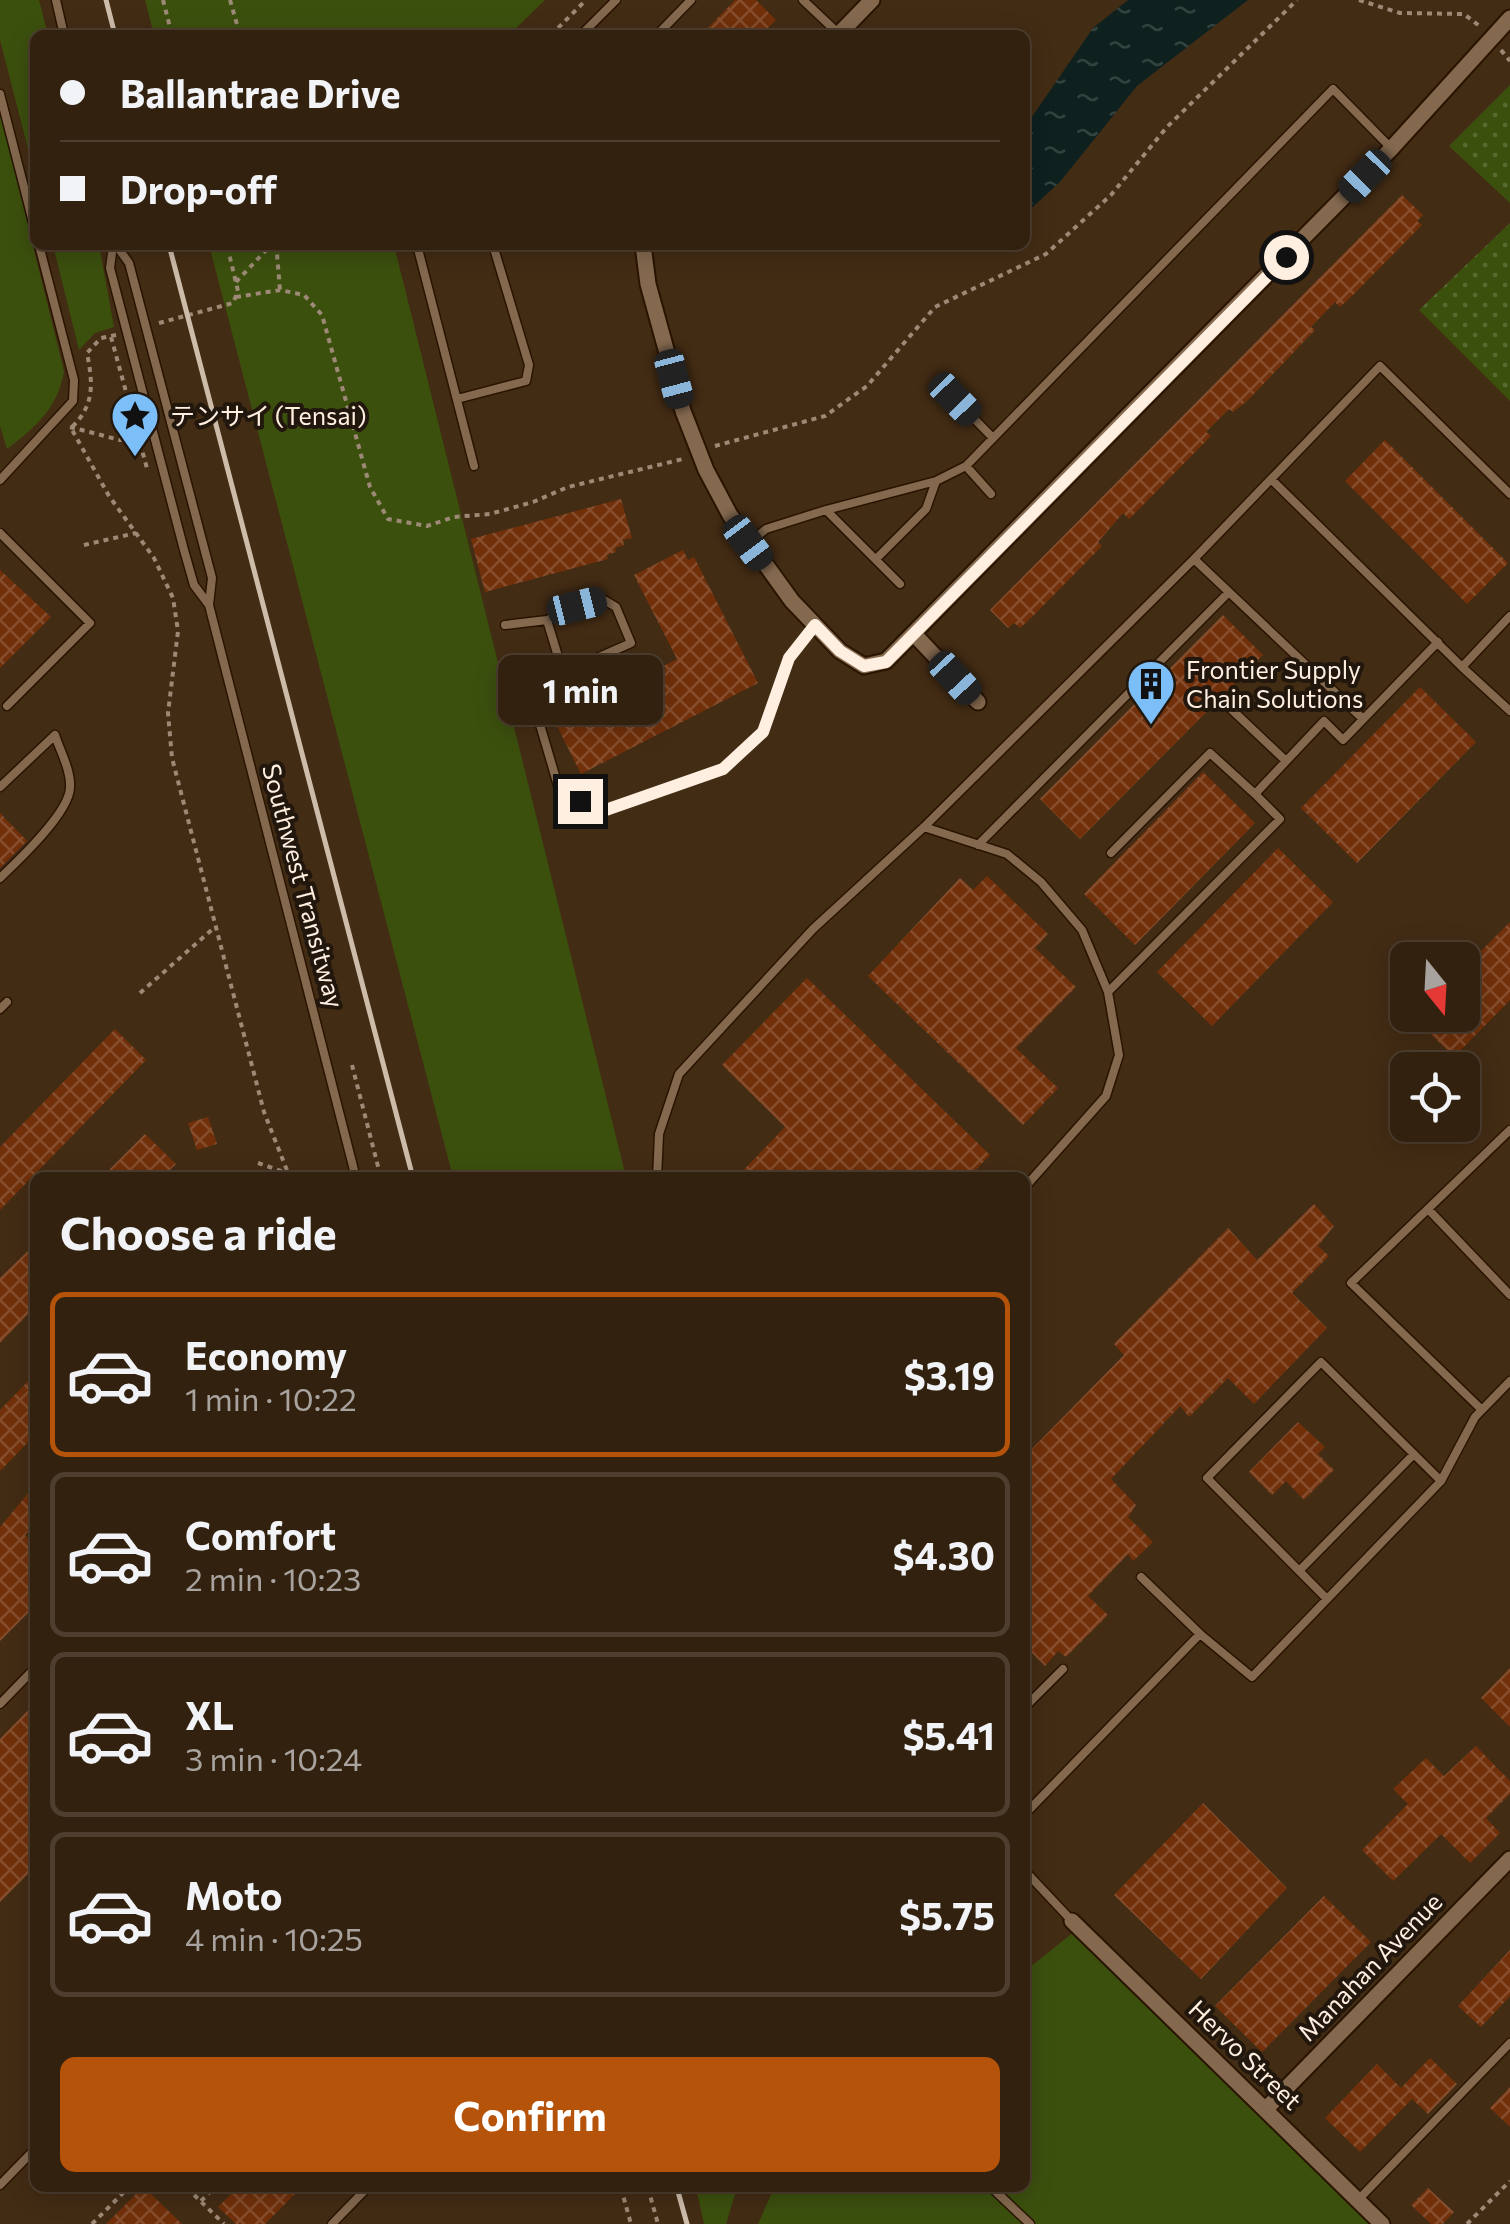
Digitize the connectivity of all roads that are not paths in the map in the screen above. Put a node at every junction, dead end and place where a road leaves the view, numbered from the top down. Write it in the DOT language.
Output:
graph roads {
  1 [pos="56,0"];
  2 [pos="616,0"];
  3 [pos="691,0"];
  4 [pos="803,0"];
  5 [pos="872,0"];
  6 [pos="1510,18"];
  7 [pos="63,30"];
  8 [pos="586,30"];
  9 [pos="662,30"];
  10 [pos="835,30"];
  11 [pos="843,30"];
  12 [pos="0,94"];
  13 [pos="1392,149"];
  14 [pos="30,211"];
  15 [pos="40,250"];
  16 [pos="114,250"];
  17 [pos="119,250"];
  18 [pos="418,250"];
  19 [pos="494,250"];
  20 [pos="644,250"];
  21 [pos="457,399"];
  22 [pos="955,399"];
  23 [pos="992,438"];
  24 [pos="474,466"];
  25 [pos="966,466"];
  26 [pos="1271,479"];
  27 [pos="0,480"];
  28 [pos="936,481"];
  29 [pos="991,494"];
  30 [pos="1510,494"];
  31 [pos="826,510"];
  32 [pos="0,533"];
  33 [pos="748,543"];
  34 [pos="1194,559"];
  35 [pos="876,560"];
  36 [pos="900,584"];
  37 [pos="1229,592"];
  38 [pos="210,605"];
  39 [pos="1510,616"];
  40 [pos="547,620"];
  41 [pos="504,625"];
  42 [pos="815,625"];
  43 [pos="915,635"];
  44 [pos="1438,642"];
  45 [pos="1462,666"];
  46 [pos="563,674"];
  47 [pos="978,702"];
  48 [pos="8,706"];
  49 [pos="1230,708"];
  50 [pos="1510,711"];
  51 [pos="1363,719"];
  52 [pos="1286,761"];
  53 [pos="0,787"];
  54 [pos="1256,794"];
  55 [pos="924,826"];
  56 [pos="978,845"];
  57 [pos="1111,853"];
  58 [pos="0,878"];
  59 [pos="1108,992"];
  60 [pos="1510,1130"];
  61 [pos="354,1172"];
  62 [pos="657,1172"];
  63 [pos="1030,1182"];
  64 [pos="1428,1209"];
  65 [pos="1510,1294"];
  66 [pos="1510,1381"];
  67 [pos="1482,1410"];
  68 [pos="1414,1454"];
  69 [pos="1441,1480"];
  70 [pos="1299,1571"];
  71 [pos="1141,1578"];
  72 [pos="1327,1599"];
  73 [pos="1200,1634"];
  74 [pos="1062,1669"];
  75 [pos="30,1673"];
  76 [pos="1030,1702"];
  77 [pos="0,1704"];
  78 [pos="1030,1809"];
  79 [pos="1510,1860"];
  80 [pos="1030,1877"];
  81 [pos="1072,1921"];
  82 [pos="1510,2043"];
  83 [pos="1265,2110"];
  84 [pos="30,2153"];
  85 [pos="0,2184"];
  86 [pos="364,2192"];
  87 [pos="996,2192"];
  88 [pos="1358,2200"];
  89 [pos="332,2224"];
  90 [pos="1030,2224"];
  91 [pos="1382,2224"];
  1 -- 7 [label="lane"];
  2 -- 8 [label="lane"];
  3 -- 9 [label="lane"];
  4 -- 10 [label="lane"];
  5 -- 11 [label="street"];
  6 -- 13 [label="street"];
  12 -- 14 [label="lane"];
  13 -- 23 [label="lane"];
  13 -- 43 [label="street"];
  15 -- 27 [label="lane"];
  16 -- 38 [label="lane, Southwest Transitway"];
  17 -- 38 [label="lane, Southwest Transitway"];
  18 -- 21 [label="lane"];
  19 -- 21 [label="lane"];
  20 -- 33 [label="street"];
  21 -- 24 [label="lane"];
  22 -- 23 [label="lane"];
  23 -- 25 [label="lane"];
  25 -- 28 [label="lane"];
  25 -- 29 [label="lane"];
  26 -- 30 [label="lane"];
  26 -- 34 [label="lane"];
  26 -- 44 [label="lane"];
  28 -- 31 [label="lane"];
  28 -- 35 [label="lane"];
  31 -- 33 [label="lane"];
  31 -- 35 [label="lane"];
  32 -- 48 [label="lane"];
  33 -- 42 [label="street"];
  34 -- 37 [label="lane"];
  34 -- 55 [label="lane"];
  35 -- 36 [label="lane"];
  37 -- 51 [label="lane"];
  37 -- 56 [label="lane"];
  38 -- 61 [label="lane, Southwest Transitway"];
  39 -- 45 [label="lane"];
  40 -- 41 [label="lane"];
  40 -- 46 [label="lane"];
  40 -- 46 [label="lane"];
  42 -- 43 [label="street"];
  42 -- 46 [label="lane"];
  43 -- 47 [label="street"];
  44 -- 45 [label="lane"];
  44 -- 51 [label="lane"];
  45 -- 50 [label="lane"];
  49 -- 52 [label="lane"];
  51 -- 52 [label="lane"];
  52 -- 54 [label="lane"];
  53 -- 58 [label="lane"];
  54 -- 57 [label="lane"];
  54 -- 59 [label="lane"];
  55 -- 56 [label="lane"];
  55 -- 62 [label="lane"];
  56 -- 59 [label="lane"];
  59 -- 63 [label="lane"];
  60 -- 64 [label="lane"];
  64 -- 65 [label="lane"];
  64 -- 67 [label="lane"];
  66 -- 67 [label="lane"];
  67 -- 69 [label="lane"];
  68 -- 69 [label="lane"];
  68 -- 70 [label="lane"];
  68 -- 70 [label="lane"];
  69 -- 72 [label="lane"];
  70 -- 72 [label="lane"];
  71 -- 73 [label="lane"];
  72 -- 73 [label="lane"];
  73 -- 78 [label="lane"];
  74 -- 76 [label="lane"];
  75 -- 77 [label="lane"];
  79 -- 83 [label="street, Manahan Avenue"];
  80 -- 81 [label="lane"];
  81 -- 83 [label="street, Hervo Street"];
  82 -- 88 [label="lane"];
  83 -- 88 [label="street, Hervo Street"];
  84 -- 85 [label="lane"];
  86 -- 89 [label="lane"];
  87 -- 90 [label="lane"];
  88 -- 91 [label="street, Hervo Street"];
}
